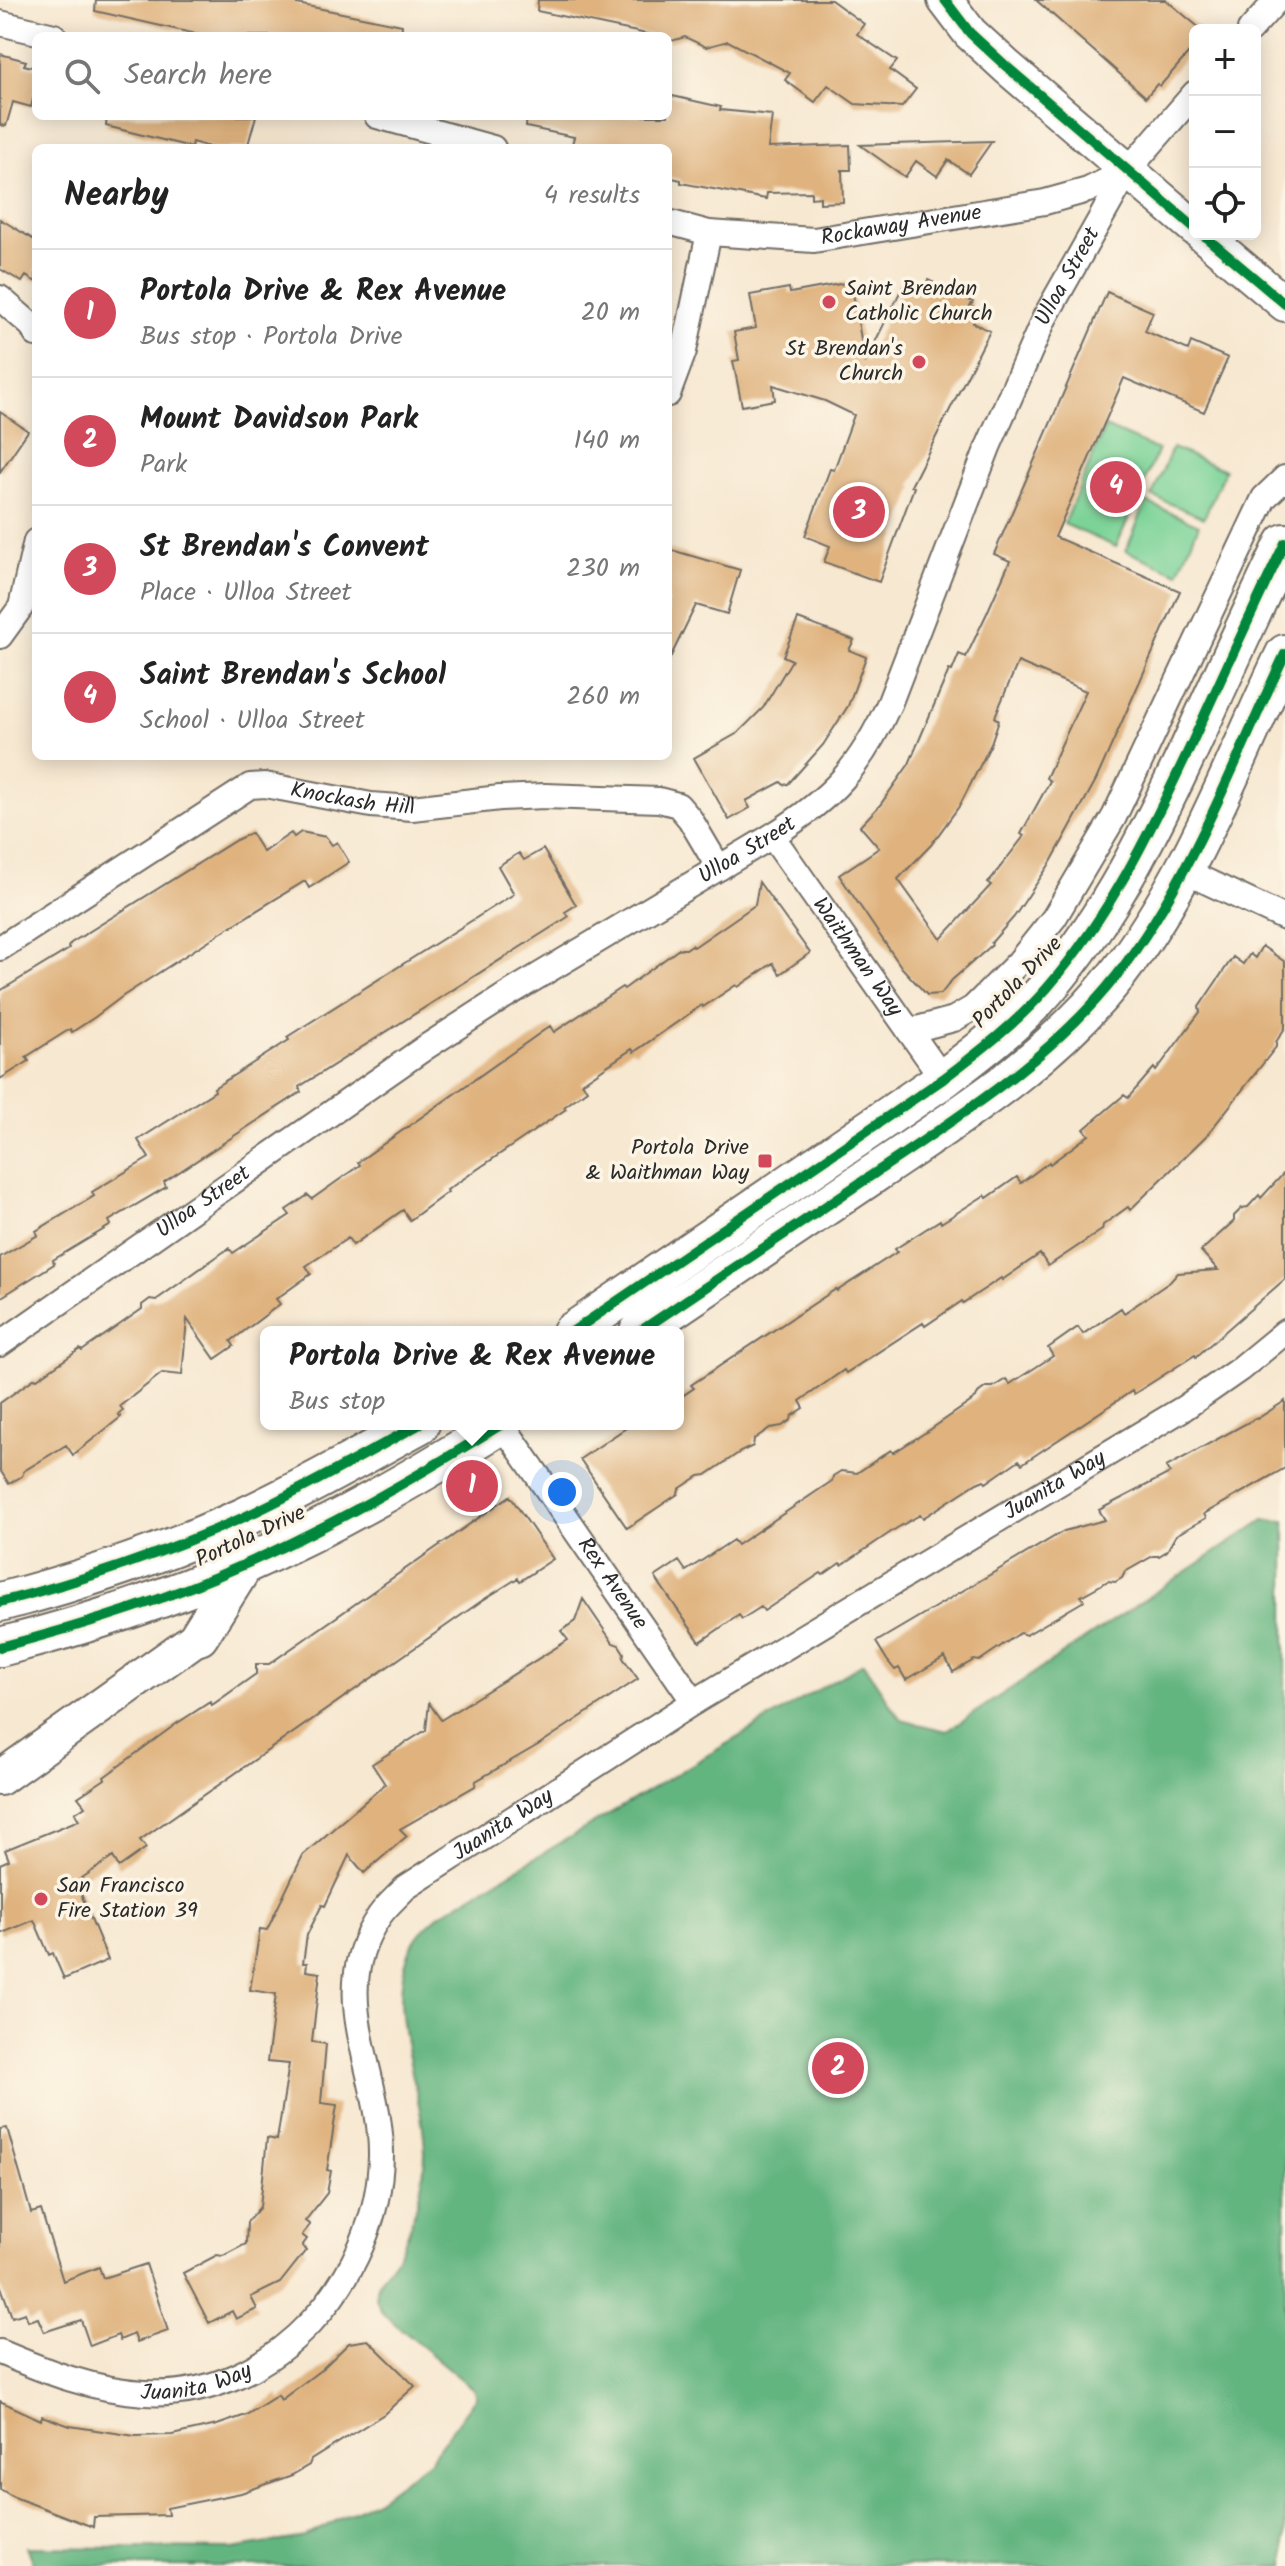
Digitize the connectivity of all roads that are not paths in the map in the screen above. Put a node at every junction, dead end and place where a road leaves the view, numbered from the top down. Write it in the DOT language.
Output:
graph roads {
  1 [pos="945,0"];
  2 [pos="1277,0"];
  3 [pos="0,23"];
  4 [pos="1255,24"];
  5 [pos="37,32"];
  6 [pos="1192,96"];
  7 [pos="392,120"];
  8 [pos="478,144"];
  9 [pos="1128,170"];
  10 [pos="672,223"];
  11 [pos="1189,223"];
  12 [pos="709,233"];
  13 [pos="1209,240"];
  14 [pos="0,298"];
  15 [pos="1285,304"];
  16 [pos="32,326"];
  17 [pos="672,383"];
  18 [pos="1285,478"];
  19 [pos="1285,543"];
  20 [pos="32,559"];
  21 [pos="0,636"];
  22 [pos="1285,654"];
  23 [pos="772,836"];
  24 [pos="719,868"];
  25 [pos="1184,871"];
  26 [pos="1285,918"];
  27 [pos="0,948"];
  28 [pos="909,1031"];
  29 [pos="943,1079"];
  30 [pos="581,1326"];
  31 [pos="648,1326"];
  32 [pos="1285,1332"];
  33 [pos="0,1344"];
  34 [pos="409,1430"];
  35 [pos="492,1430"];
  36 [pos="506,1430"];
  37 [pos="243,1566"];
  38 [pos="14,1598"];
  39 [pos="0,1623"];
  40 [pos="199,1636"];
  41 [pos="0,1647"];
  42 [pos="694,1702"];
  43 [pos="0,1778"];
  44 [pos="0,2352"];
  1 -- 9 [label="street"];
  2 -- 4 [label="street"];
  3 -- 5 [label="street"];
  6 -- 9 [label="street, Ulloa Street"];
  7 -- 8 [label="street"];
  9 -- 11 [label="street"];
  9 -- 12 [label="street, Rockaway Avenue"];
  9 -- 23 [label="street, Ulloa Street"];
  10 -- 12 [label="street, Rockaway Avenue"];
  12 -- 17 [label="street"];
  13 -- 15 [label="street"];
  14 -- 16 [label="street"];
  18 -- 28 [label="street, Portola Drive"];
  19 -- 29 [label="main road, Portola Drive"];
  20 -- 21 [label="street"];
  22 -- 25 [label="main road"];
  23 -- 24 [label="street, Ulloa Street"];
  23 -- 28 [label="street, Waithman Way"];
  24 -- 27 [label="street, Knockash Hill"];
  24 -- 33 [label="street, Ulloa Street"];
  25 -- 26 [label="street"];
  25 -- 31 [label="main road"];
  28 -- 29 [label="street, Waithman Way"];
  29 -- 30 [label="main road, Portola Drive"];
  32 -- 42 [label="street, Juanita Way"];
  34 -- 38 [label="main road, Portola Drive"];
  35 -- 37 [label="main road, Portola Drive"];
  36 -- 42 [label="street, Rex Avenue"];
  37 -- 40 [label="main road"];
  37 -- 41 [label="main road, Portola Drive"];
  38 -- 39 [label="main road"];
  40 -- 43 [label="street"];
  42 -- 44 [label="street, Juanita Way"];
}
